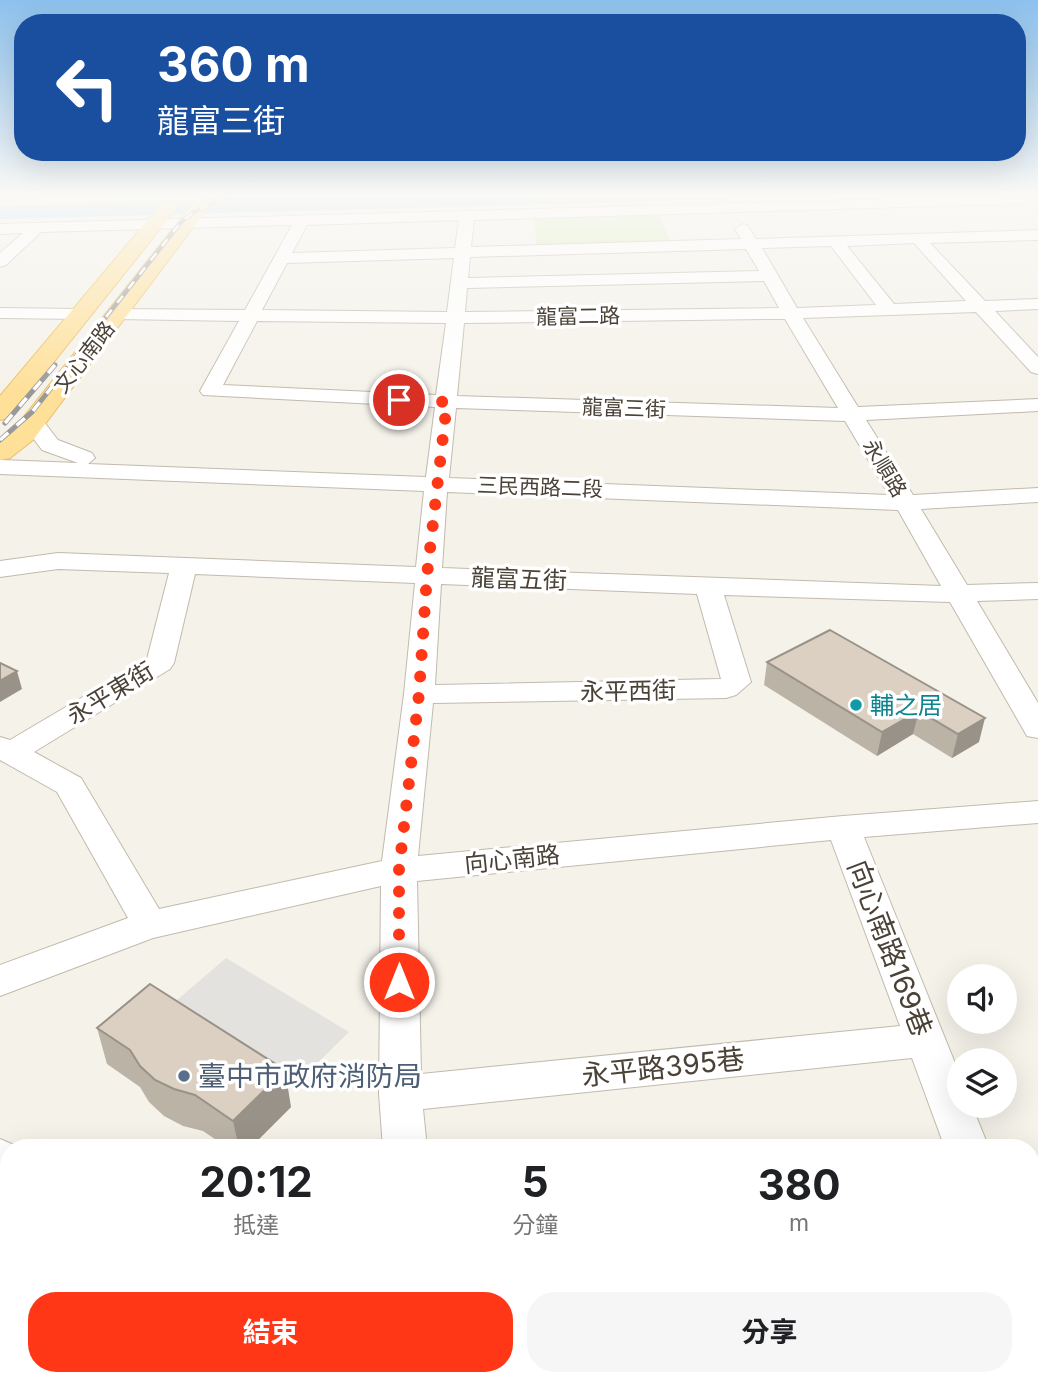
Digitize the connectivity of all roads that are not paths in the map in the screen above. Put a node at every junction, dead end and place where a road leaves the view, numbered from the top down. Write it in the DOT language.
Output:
graph roads {
  1 [pos="124,262"];
  2 [pos="157,262"];
  3 [pos="281,262"];
  4 [pos="461,262"];
  5 [pos="762,262"];
  6 [pos="851,262"];
  7 [pos="939,262"];
  8 [pos="771,276"];
  9 [pos="458,283"];
  10 [pos="1038,304"];
  11 [pos="981,306"];
  12 [pos="889,310"];
  13 [pos="0,313"];
  14 [pos="792,313"];
  15 [pos="80,314"];
  16 [pos="117,314"];
  17 [pos="251,316"];
  18 [pos="455,318"];
  19 [pos="1038,369"];
  20 [pos="447,402"];
  21 [pos="1038,405"];
  22 [pos="0,412"];
  23 [pos="852,413"];
  24 [pos="33,423"];
  25 [pos="0,453"];
  26 [pos="84,458"];
  27 [pos="0,467"];
  28 [pos="438,477"];
  29 [pos="1038,481"];
  30 [pos="901,495"];
  31 [pos="1038,495"];
  32 [pos="184,566"];
  33 [pos="0,569"];
  34 [pos="427,575"];
  35 [pos="708,586"];
  36 [pos="1038,591"];
  37 [pos="960,594"];
  38 [pos="419,694"];
  39 [pos="1038,729"];
  40 [pos="5,750"];
  41 [pos="1038,812"];
  42 [pos="843,827"];
  43 [pos="399,870"];
  44 [pos="150,925"];
  45 [pos="0,981"];
  46 [pos="926,1040"];
  47 [pos="400,1094"];
  48 [pos="404,1139"];
  49 [pos="964,1139"];
  1 -- 15 [label="main road, 文心南路"];
  2 -- 16 [label="main road, 文心南路"];
  3 -- 17 [label="street"];
  4 -- 9 [label="street"];
  5 -- 8 [label="street, 永順路"];
  6 -- 12 [label="street"];
  7 -- 11 [label="street"];
  8 -- 9 [label="street"];
  8 -- 14 [label="street, 永順路"];
  9 -- 18 [label="street"];
  10 -- 11 [label="street, 龍富二路"];
  11 -- 12 [label="street, 龍富二路"];
  11 -- 19 [label="street"];
  12 -- 14 [label="street, 龍富二路"];
  13 -- 15 [label="street"];
  14 -- 18 [label="street, 龍富二路"];
  14 -- 23 [label="street, 永順路"];
  15 -- 22 [label="main road, 文心南路"];
  16 -- 17 [label="street, 龍富二路"];
  16 -- 24 [label="main road, 文心南路"];
  17 -- 18 [label="street, 龍富二路"];
  17 -- 20 [label="street, 龍富三街"];
  18 -- 20 [label="street"];
  20 -- 23 [label="street, 龍富三街"];
  20 -- 28 [label="street"];
  21 -- 23 [label="street, 龍富三街"];
  23 -- 30 [label="street, 永順路"];
  24 -- 25 [label="main road, 文心南路"];
  24 -- 26 [label="street"];
  25 -- 26 [label="street, 三民西路二段"];
  26 -- 28 [label="street, 三民西路二段"];
  27 -- 28 [label="street, 三民西路二段"];
  28 -- 30 [label="street, 三民西路二段"];
  28 -- 34 [label="street"];
  29 -- 30 [label="street, 三民西路二段"];
  30 -- 31 [label="street, 三民西路二段"];
  30 -- 37 [label="street, 永順路"];
  32 -- 33 [label="street, 龍富五街"];
  32 -- 34 [label="street, 龍富五街"];
  32 -- 40 [label="street, 永平東街"];
  34 -- 35 [label="street, 龍富五街"];
  34 -- 38 [label="street"];
  35 -- 37 [label="street, 龍富五街"];
  35 -- 38 [label="street, 永平西街"];
  36 -- 37 [label="street, 龍富五街"];
  37 -- 39 [label="street, 永順路"];
  38 -- 43 [label="street"];
  40 -- 44 [label="street"];
  41 -- 42 [label="street, 向心南路"];
  42 -- 43 [label="street, 向心南路"];
  42 -- 46 [label="street, 向心南路169巷"];
  43 -- 44 [label="street, 向心南路"];
  43 -- 47 [label="street"];
  44 -- 45 [label="street, 向心南路"];
  46 -- 47 [label="street, 永平路395巷"];
  46 -- 49 [label="street, 向心南路169巷"];
  47 -- 48 [label="street"];
}
